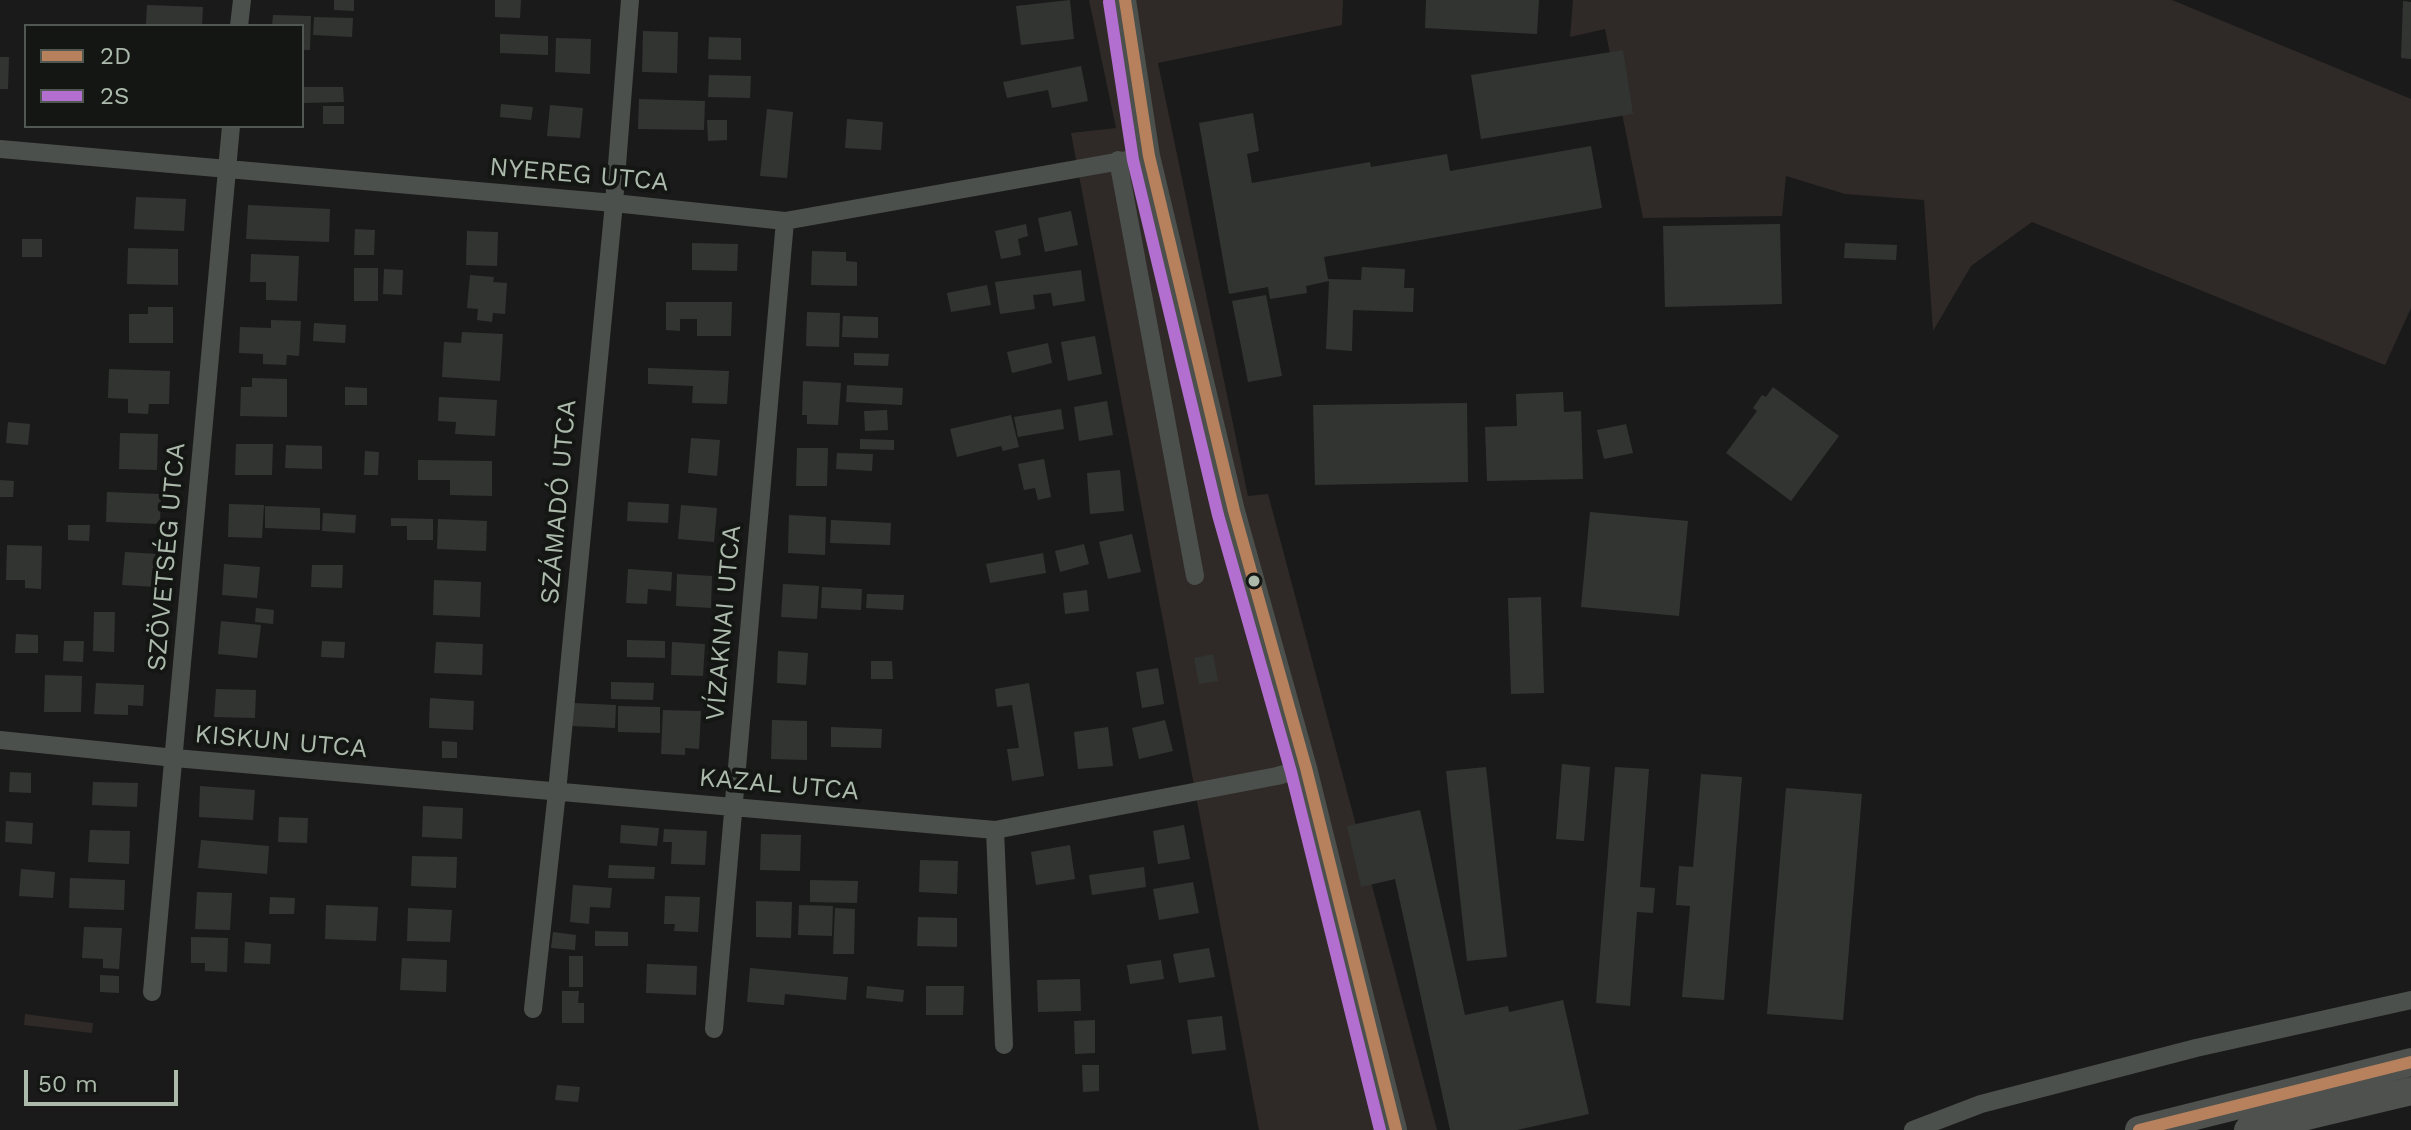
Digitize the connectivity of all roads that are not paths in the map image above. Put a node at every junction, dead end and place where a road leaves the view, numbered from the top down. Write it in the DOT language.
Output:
graph roads {
  1 [pos="242,0"];
  2 [pos="630,0"];
  3 [pos="1125,0"];
  4 [pos="239,24"];
  5 [pos="231,128"];
  6 [pos="0,149"];
  7 [pos="1149,156"];
  8 [pos="1118,160"];
  9 [pos="227,169"];
  10 [pos="614,203"];
  11 [pos="785,221"];
  12 [pos="1195,576"];
  13 [pos="0,740"];
  14 [pos="175,758"];
  15 [pos="1306,768"];
  16 [pos="557,792"];
  17 [pos="734,808"];
  18 [pos="995,830"];
  19 [pos="152,992"];
  20 [pos="2411,1000"];
  21 [pos="533,1009"];
  22 [pos="714,1029"];
  23 [pos="1004,1045"];
  24 [pos="2411,1062"];
  25 [pos="2411,1091"];
  26 [pos="1396,1130"];
  27 [pos="1913,1130"];
  28 [pos="2139,1130"];
  29 [pos="2248,1130"];
  1 -- 4 [label="street"];
  2 -- 10 [label="street, SZÁMADÓ UTCA"];
  3 -- 7 [label="street"];
  5 -- 9 [label="street, SZÖVETSÉG UTCA"];
  6 -- 9 [label="street, NYEREG UTCA"];
  7 -- 8 [label="street, NYEREG UTCA"];
  7 -- 15 [label="street"];
  8 -- 11 [label="street, NYEREG UTCA"];
  8 -- 12 [label="street"];
  9 -- 10 [label="street, NYEREG UTCA"];
  9 -- 14 [label="street, SZÖVETSÉG UTCA"];
  10 -- 11 [label="street, NYEREG UTCA"];
  10 -- 16 [label="street, SZÁMADÓ UTCA"];
  11 -- 17 [label="street, VÍZAKNAI UTCA"];
  13 -- 14 [label="street, KISKUN UTCA"];
  14 -- 16 [label="street, KISKUN UTCA"];
  14 -- 19 [label="street, SZÖVETSÉG UTCA"];
  15 -- 18 [label="street, KAZAL UTCA"];
  15 -- 26 [label="street"];
  16 -- 17 [label="street, KAZAL UTCA"];
  16 -- 21 [label="street, SZÁMADÓ UTCA"];
  17 -- 18 [label="street, KAZAL UTCA"];
  17 -- 22 [label="street, VÍZAKNAI UTCA"];
  18 -- 23 [label="street"];
  20 -- 27 [label="street"];
  24 -- 28 [label="main road"];
  25 -- 29 [label="main road"];
}
